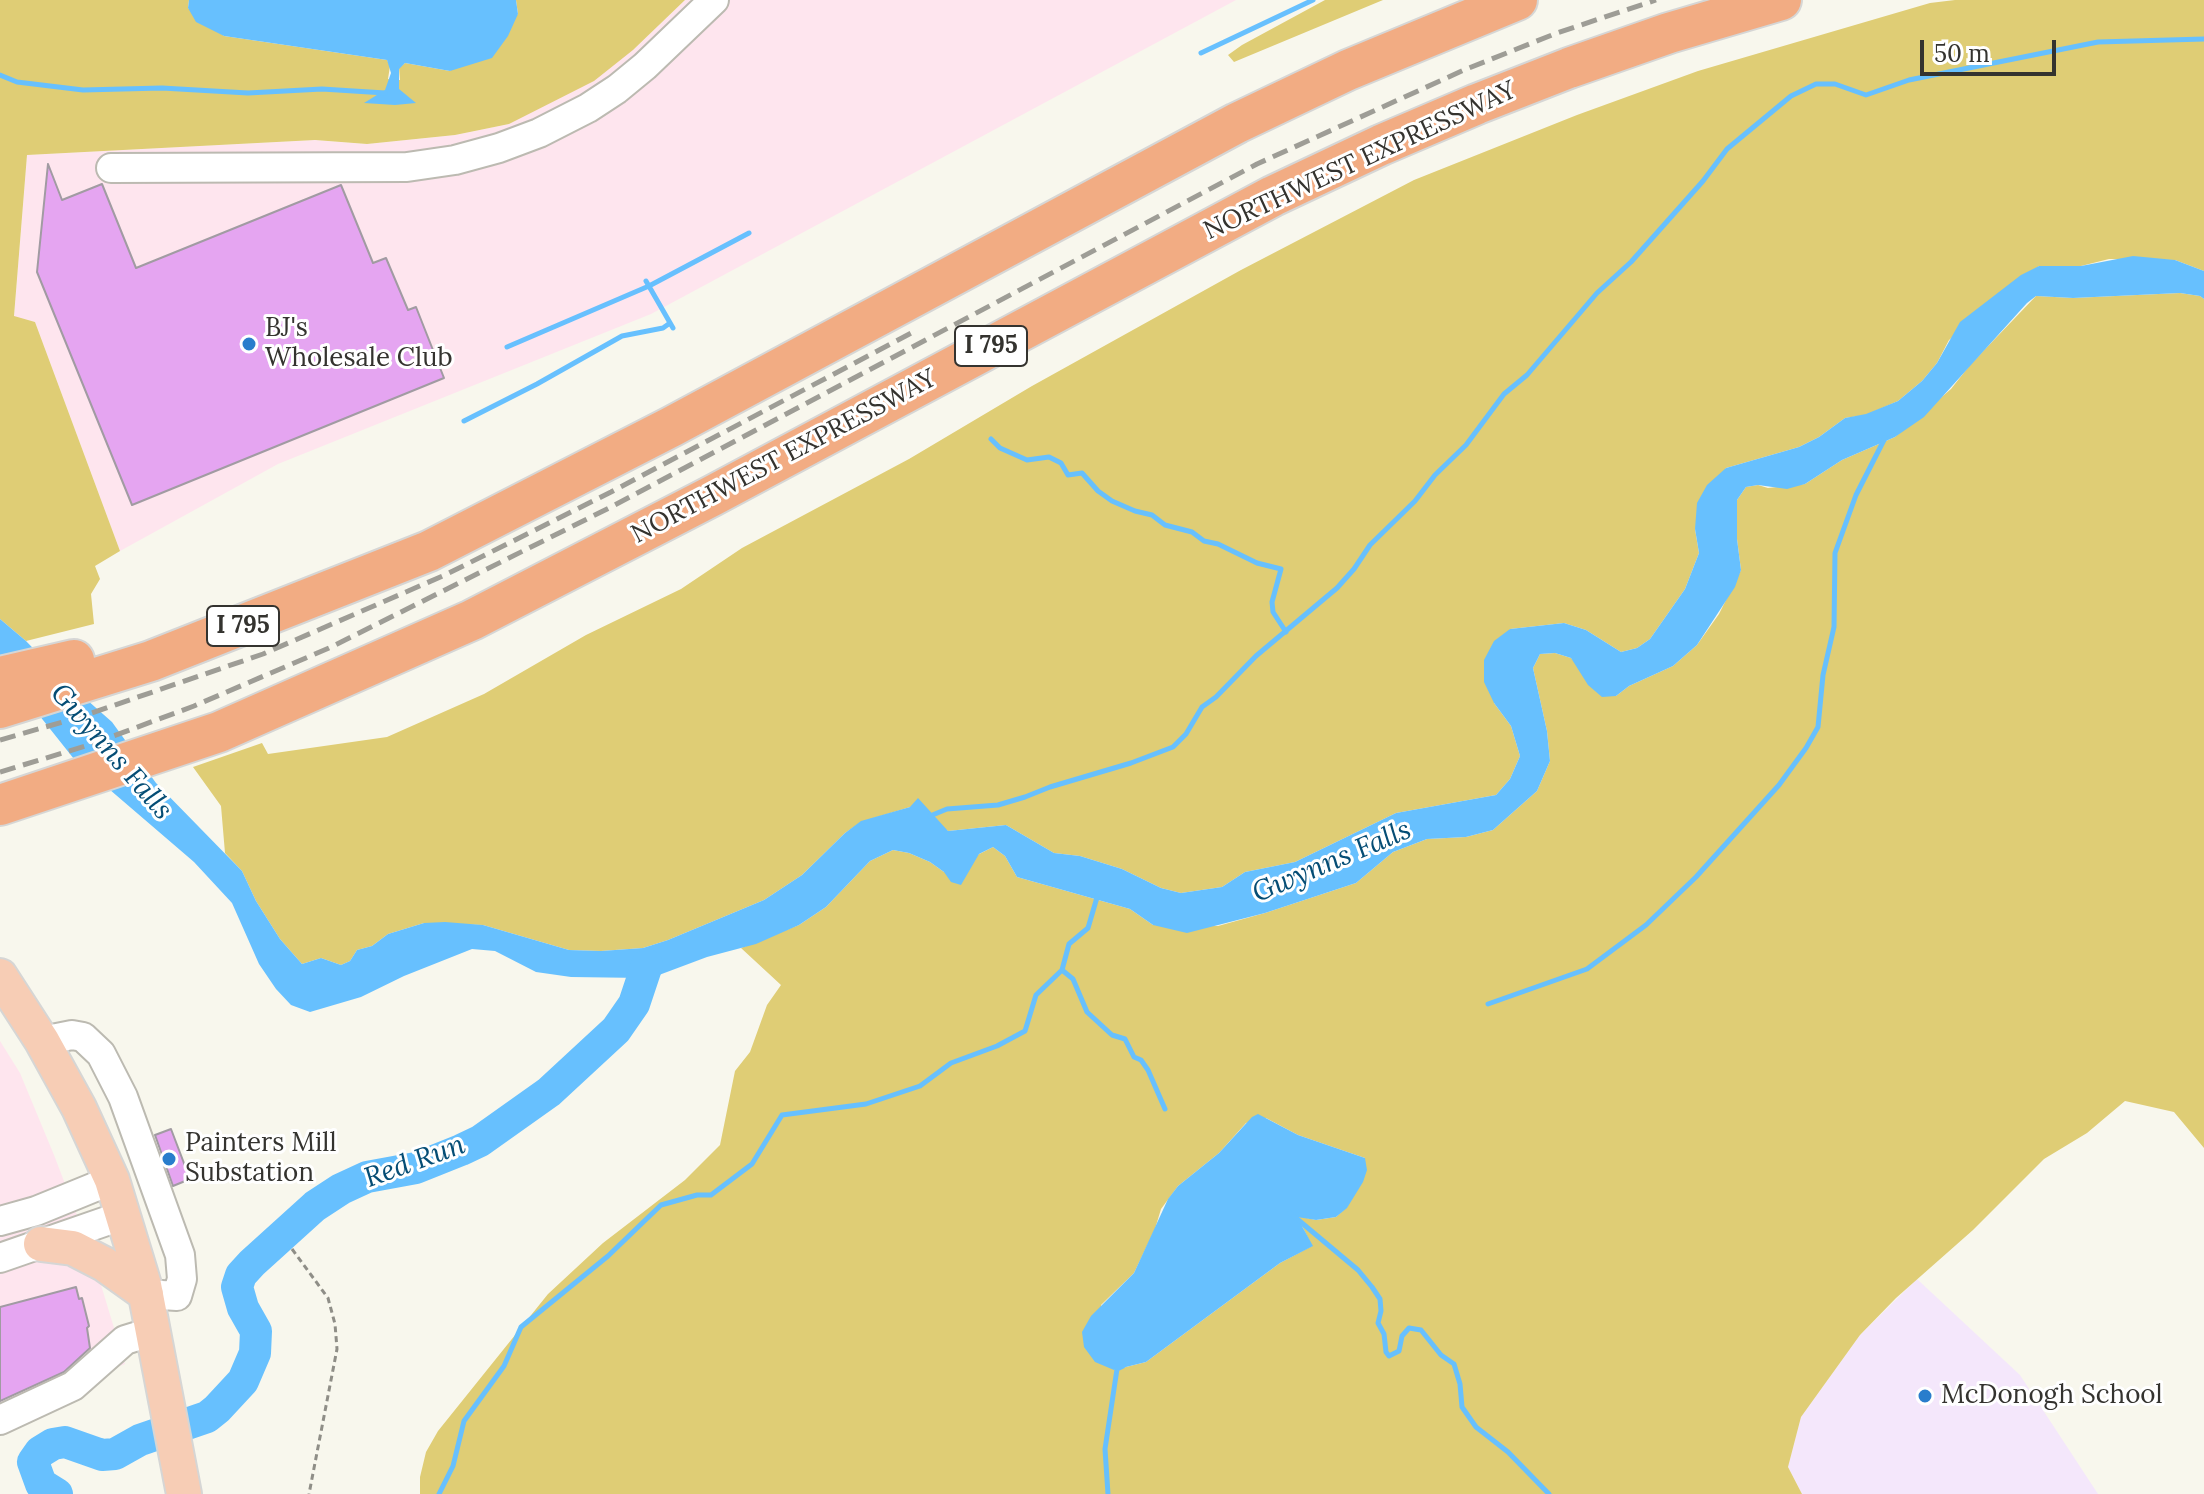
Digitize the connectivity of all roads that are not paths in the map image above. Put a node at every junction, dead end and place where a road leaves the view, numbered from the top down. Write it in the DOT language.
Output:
graph roads {
  1 [pos="714,0"];
  2 [pos="1517,0"];
  3 [pos="1781,0"];
  4 [pos="111,168"];
  5 [pos="143,652"];
  6 [pos="0,677"];
  7 [pos="0,708"];
  8 [pos="0,805"];
  9 [pos="0,976"];
  10 [pos="42,1041"];
  11 [pos="112,1180"];
  12 [pos="124,1215"];
  13 [pos="0,1221"];
  14 [pos="41,1244"];
  15 [pos="0,1258"];
  16 [pos="146,1294"];
  17 [pos="154,1331"];
  18 [pos="0,1420"];
  19 [pos="182,1479"];
  1 -- 4 [label="street"];
  2 -- 5 [label="highway, I 795"];
  3 -- 8 [label="highway, NORTHWEST EXPRESSWAY / I 795"];
  5 -- 6 [label="highway"];
  5 -- 7 [label="highway, I 795"];
  9 -- 10 [label="main road"];
  10 -- 11 [label="main road"];
  10 -- 16 [label="street"];
  11 -- 12 [label="main road"];
  11 -- 13 [label="street"];
  12 -- 14 [label="street"];
  12 -- 16 [label="main road"];
  14 -- 15 [label="street"];
  14 -- 16 [label="main road"];
  16 -- 17 [label="main road"];
  17 -- 18 [label="street"];
  17 -- 19 [label="main road"];
}
